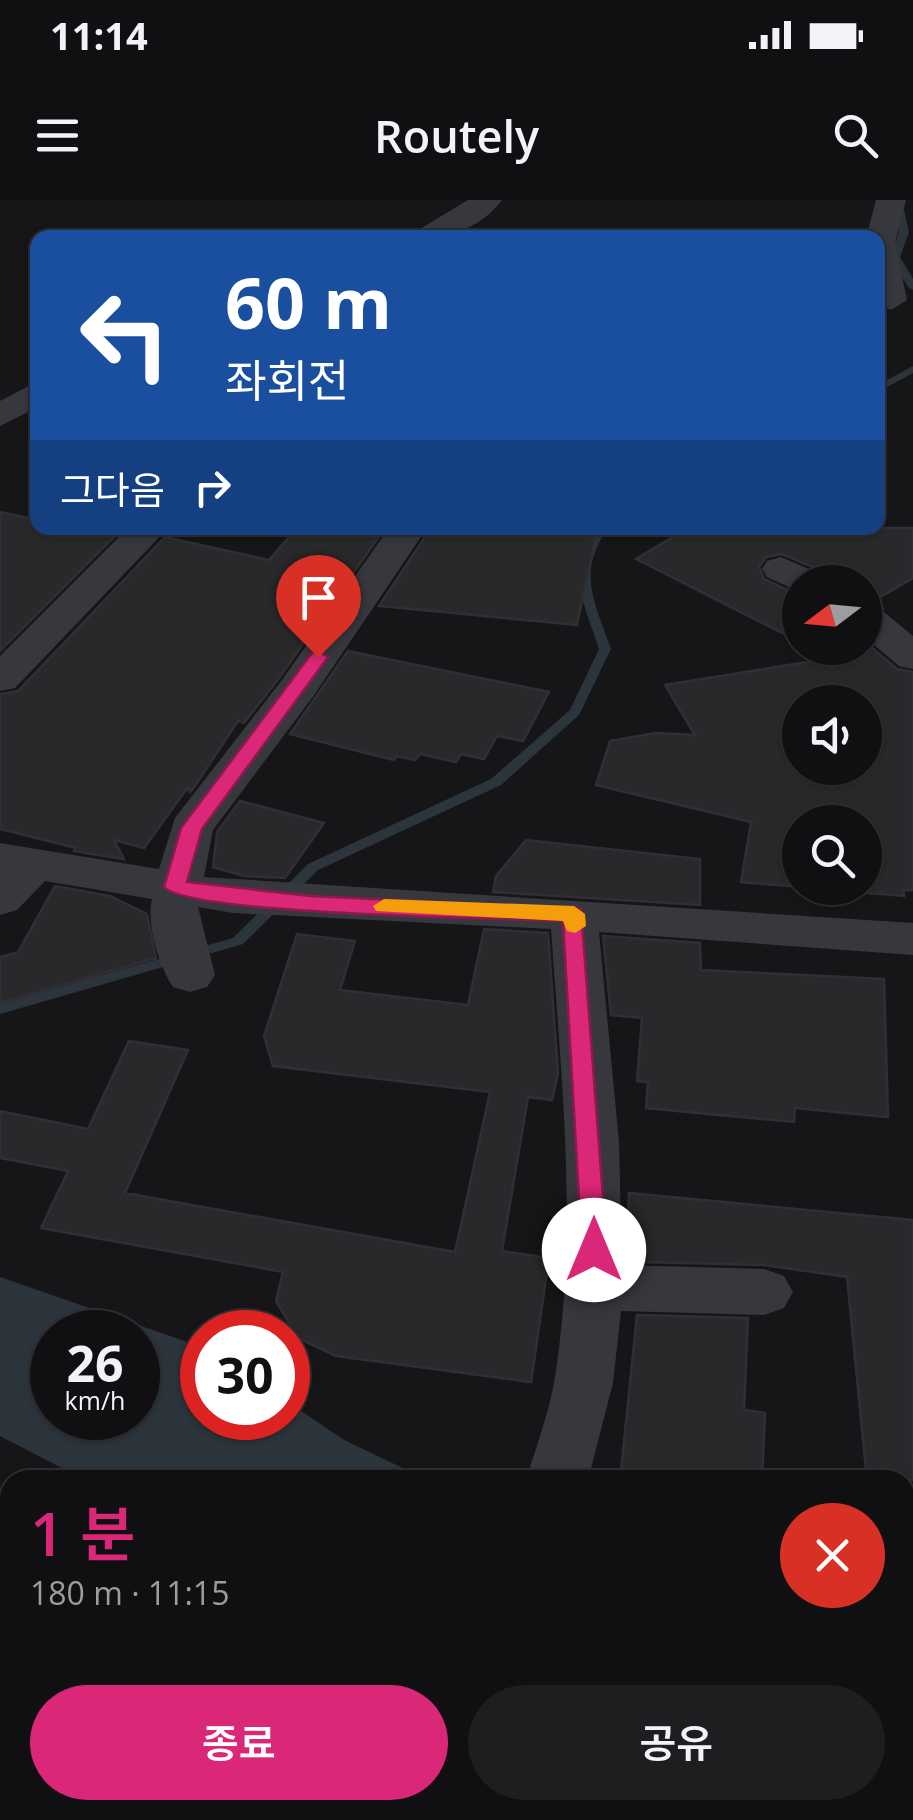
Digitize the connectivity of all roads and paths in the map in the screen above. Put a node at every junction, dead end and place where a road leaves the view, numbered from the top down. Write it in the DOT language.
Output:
graph roads {
  1 [pos="487,200"];
  2 [pos="890,200"];
  3 [pos="439,230"];
  4 [pos="883,230"];
  5 [pos="885,260"];
  6 [pos="896,299"];
  7 [pos="30,396"];
  8 [pos="0,416"];
  9 [pos="142,535"];
  10 [pos="403,535"];
  11 [pos="882,631"];
  12 [pos="913,658"];
  13 [pos="0,679"];
  14 [pos="17,860"];
  15 [pos="175,887"];
  16 [pos="0,899"];
  17 [pos="574,914"];
  18 [pos="913,940"];
  19 [pos="186,959"];
  20 [pos="594,1287"];
  21 [pos="764,1292"];
  22 [pos="561,1470"];
  1 -- 3 [label="street"];
  2 -- 4 [label="street"];
  5 -- 6 [label="street"];
  7 -- 8 [label="street"];
  9 -- 13 [label="street"];
  10 -- 15 [label="street"];
  11 -- 12 [label="street"];
  14 -- 15 [label="street"];
  14 -- 16 [label="street"];
  15 -- 17 [label="street"];
  15 -- 19 [label="street"];
  17 -- 18 [label="street"];
  17 -- 20 [label="street"];
  20 -- 21 [label="street"];
  20 -- 22 [label="street"];
}
